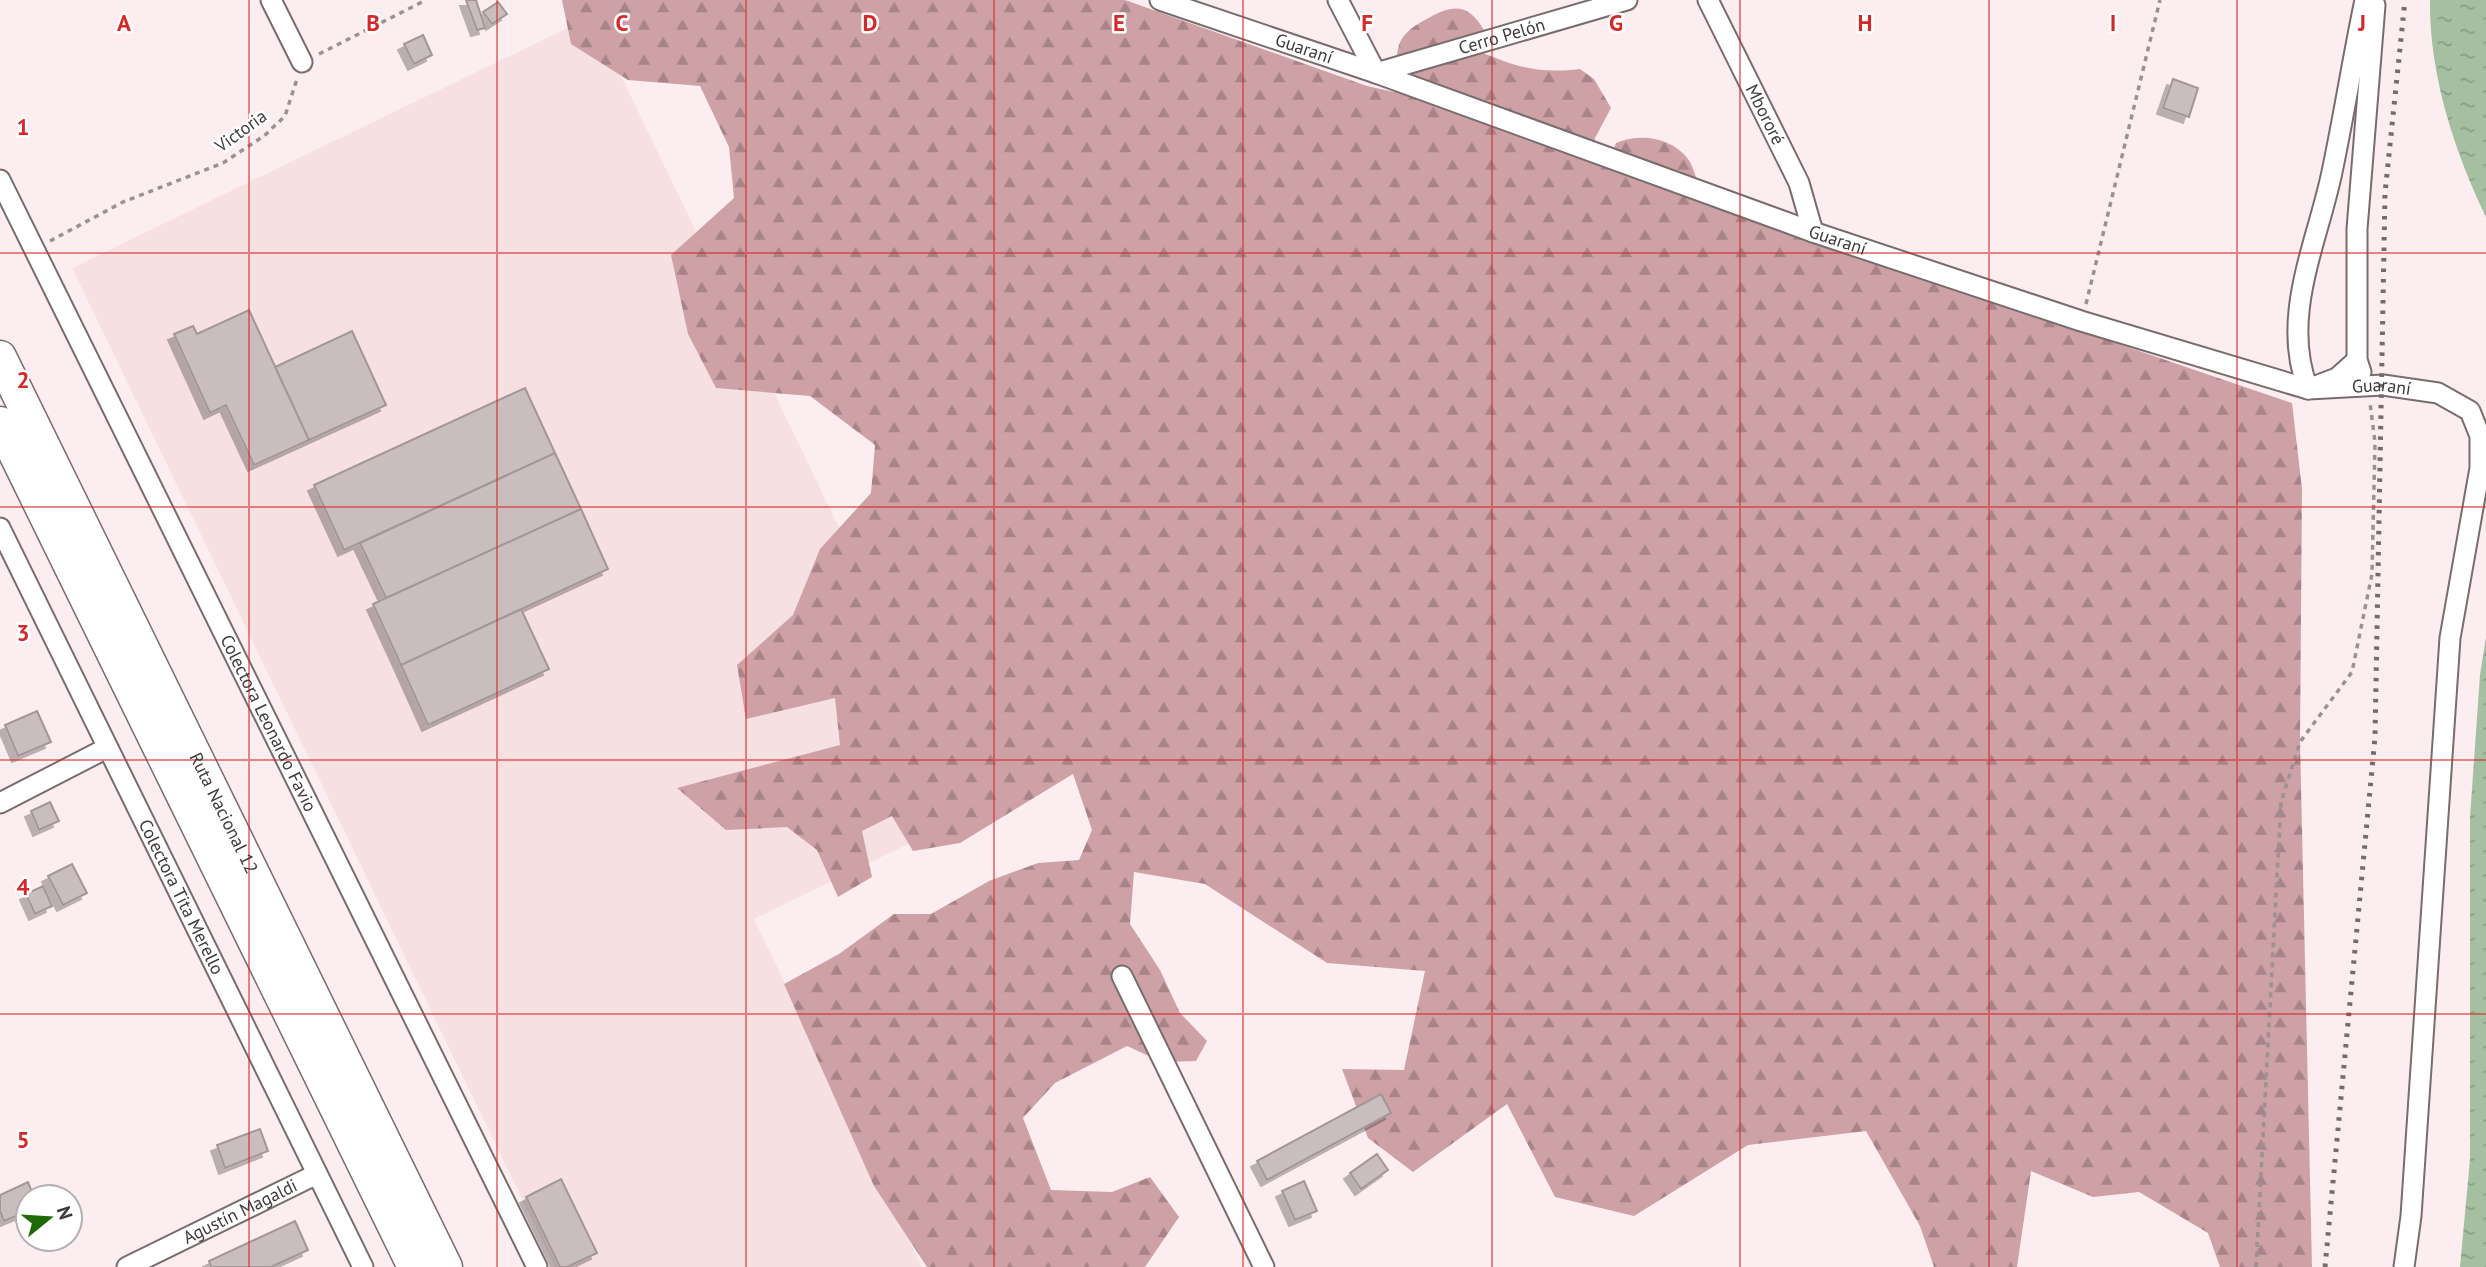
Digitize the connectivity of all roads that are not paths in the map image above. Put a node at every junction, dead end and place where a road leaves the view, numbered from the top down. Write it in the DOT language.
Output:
graph roads {
  1 [pos="271,0"];
  2 [pos="1160,0"];
  3 [pos="1338,0"];
  4 [pos="1627,0"];
  5 [pos="1708,0"];
  6 [pos="2365,0"];
  7 [pos="2375,0"];
  8 [pos="302,62"];
  9 [pos="1376,74"];
  10 [pos="0,180"];
  11 [pos="1813,232"];
  12 [pos="0,357"];
  13 [pos="2357,360"];
  14 [pos="2367,386"];
  15 [pos="2308,389"];
  16 [pos="0,423"];
  17 [pos="0,528"];
  18 [pos="107,748"];
  19 [pos="0,803"];
  20 [pos="1122,976"];
  21 [pos="317,1174"];
  22 [pos="127,1267"];
  23 [pos="363,1267"];
  24 [pos="414,1267"];
  25 [pos="446,1267"];
  26 [pos="537,1267"];
  27 [pos="1264,1267"];
  28 [pos="2404,1267"];
  1 -- 8 [label="street"];
  2 -- 9 [label="street, Guaraní"];
  3 -- 9 [label="street"];
  4 -- 9 [label="street, Cerro Pelón"];
  5 -- 11 [label="street, Mbororé"];
  6 -- 15 [label="street"];
  7 -- 13 [label="street"];
  9 -- 11 [label="street, Guaraní"];
  10 -- 26 [label="street, Colectora Leonardo Favio"];
  11 -- 15 [label="street, Guaraní"];
  12 -- 25 [label="highway, Ruta Nacional 12"];
  13 -- 14 [label="street"];
  13 -- 15 [label="street"];
  14 -- 15 [label="street, Guaraní"];
  14 -- 28 [label="street, Guaraní"];
  16 -- 24 [label="highway, Ruta Nacional 12"];
  17 -- 18 [label="street, Colectora Tita Merello"];
  18 -- 19 [label="street"];
  18 -- 21 [label="street, Colectora Tita Merello"];
  20 -- 27 [label="street"];
  21 -- 22 [label="street, Agustín Magaldi"];
  21 -- 23 [label="street, Colectora Tita Merello"];
}
